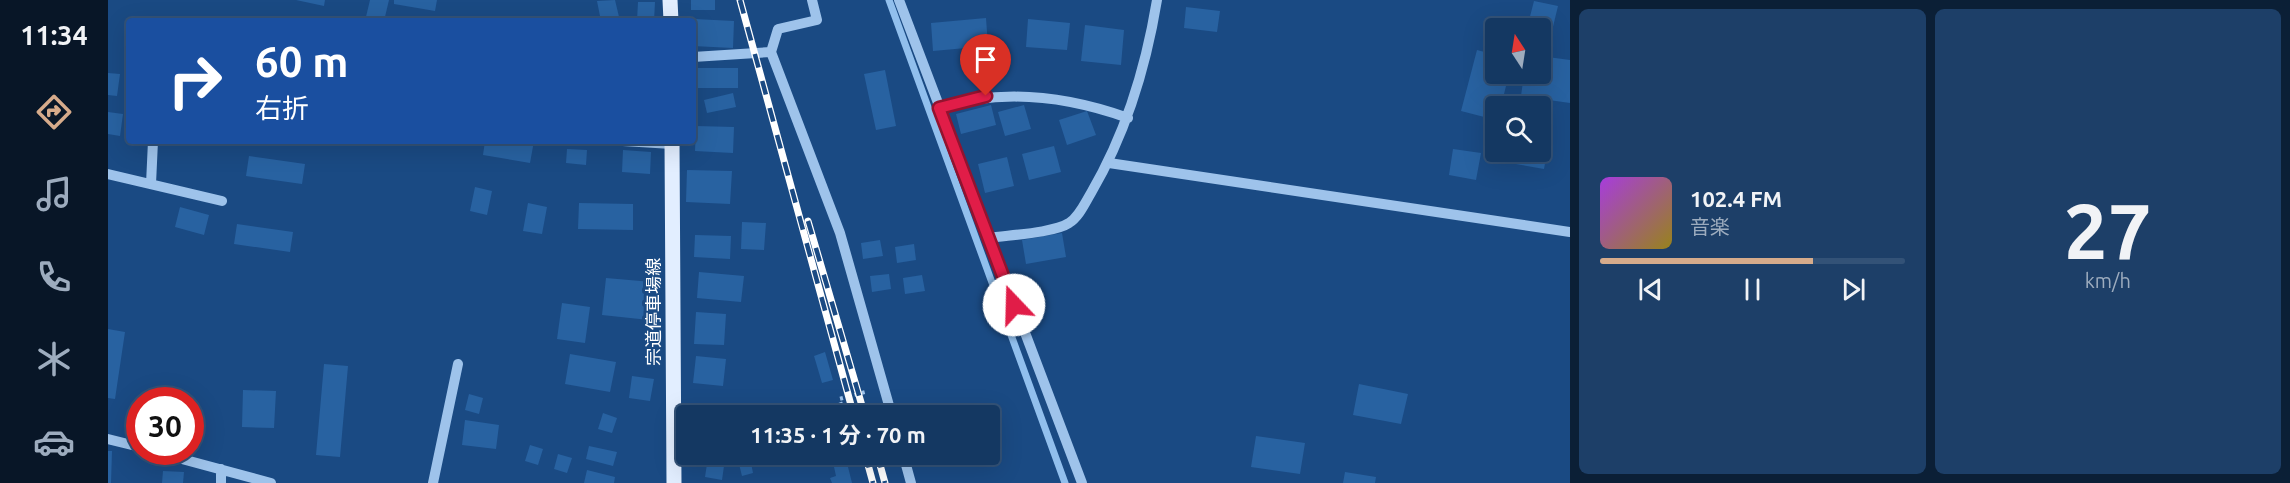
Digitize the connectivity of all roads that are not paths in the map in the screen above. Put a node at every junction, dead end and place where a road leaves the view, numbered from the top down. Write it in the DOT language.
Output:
graph roads {
  1 [pos="670,0"];
  2 [pos="812,0"];
  3 [pos="899,0"];
  4 [pos="1157,0"];
  5 [pos="670,18"];
  6 [pos="771,52"];
  7 [pos="696,57"];
  8 [pos="939,108"];
  9 [pos="1128,118"];
  10 [pos="153,144"];
  11 [pos="672,144"];
  12 [pos="1109,163"];
  13 [pos="108,174"];
  14 [pos="151,184"];
  15 [pos="222,201"];
  16 [pos="1570,232"];
  17 [pos="989,238"];
  18 [pos="458,363"];
  19 [pos="889,405"];
  20 [pos="108,439"];
  21 [pos="126,444"];
  22 [pos="203,465"];
  23 [pos="906,465"];
  24 [pos="221,470"];
  25 [pos="221,483"];
  26 [pos="271,483"];
  27 [pos="433,483"];
  28 [pos="674,483"];
  29 [pos="910,483"];
  30 [pos="1082,483"];
  1 -- 5 [label="main road"];
  2 -- 6 [label="street"];
  3 -- 8 [label="street"];
  4 -- 9 [label="street"];
  6 -- 7 [label="street"];
  6 -- 19 [label="street"];
  8 -- 9 [label="street"];
  8 -- 17 [label="street"];
  9 -- 12 [label="street"];
  10 -- 14 [label="street"];
  11 -- 28 [label="main road, 宗道停車場線"];
  12 -- 16 [label="street"];
  12 -- 17 [label="street"];
  13 -- 14 [label="street"];
  14 -- 15 [label="street"];
  17 -- 30 [label="street"];
  18 -- 27 [label="street"];
  20 -- 21 [label="street"];
  22 -- 24 [label="street"];
  23 -- 29 [label="street"];
  24 -- 25 [label="street"];
  24 -- 26 [label="street"];
}
